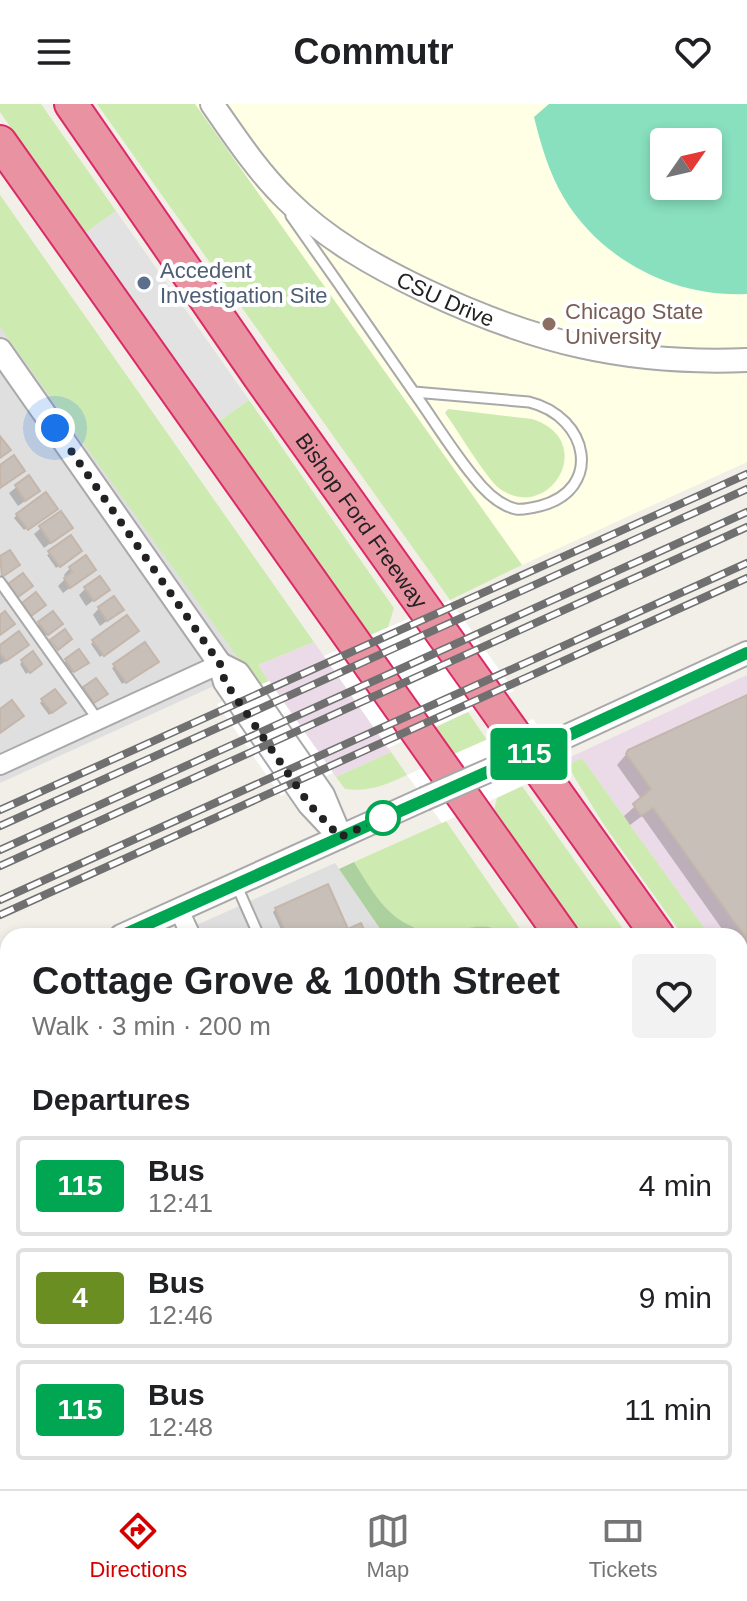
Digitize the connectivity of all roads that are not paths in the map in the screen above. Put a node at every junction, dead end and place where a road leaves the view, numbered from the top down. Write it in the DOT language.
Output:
graph roads {
  1 [pos="71,104"];
  2 [pos="212,104"];
  3 [pos="0,142"];
  4 [pos="246,151"];
  5 [pos="0,350"];
  6 [pos="747,360"];
  7 [pos="414,392"];
  8 [pos="297,563"];
  9 [pos="0,582"];
  10 [pos="747,653"];
  11 [pos="220,664"];
  12 [pos="98,720"];
  13 [pos="0,765"];
  14 [pos="340,837"];
  15 [pos="236,884"];
  16 [pos="179,910"];
  17 [pos="139,928"];
  18 [pos="187,928"];
  19 [pos="255,928"];
  20 [pos="534,928"];
  21 [pos="556,928"];
  22 [pos="652,928"];
  1 -- 22 [label="highway, Bishop Ford Freeway"];
  2 -- 4 [label="street, CSU Drive"];
  3 -- 8 [label="highway"];
  4 -- 6 [label="street, CSU Drive"];
  4 -- 7 [label="lane"];
  5 -- 11 [label="street"];
  7 -- 7 [label="lane"];
  8 -- 20 [label="highway"];
  8 -- 21 [label="highway"];
  9 -- 12 [label="lane"];
  10 -- 14 [label="street, bridge"];
  11 -- 12 [label="street"];
  11 -- 14 [label="street"];
  12 -- 13 [label="street"];
  14 -- 15 [label="street"];
  15 -- 16 [label="street"];
  15 -- 19 [label="lane"];
  16 -- 17 [label="street"];
  16 -- 18 [label="street"];
}
